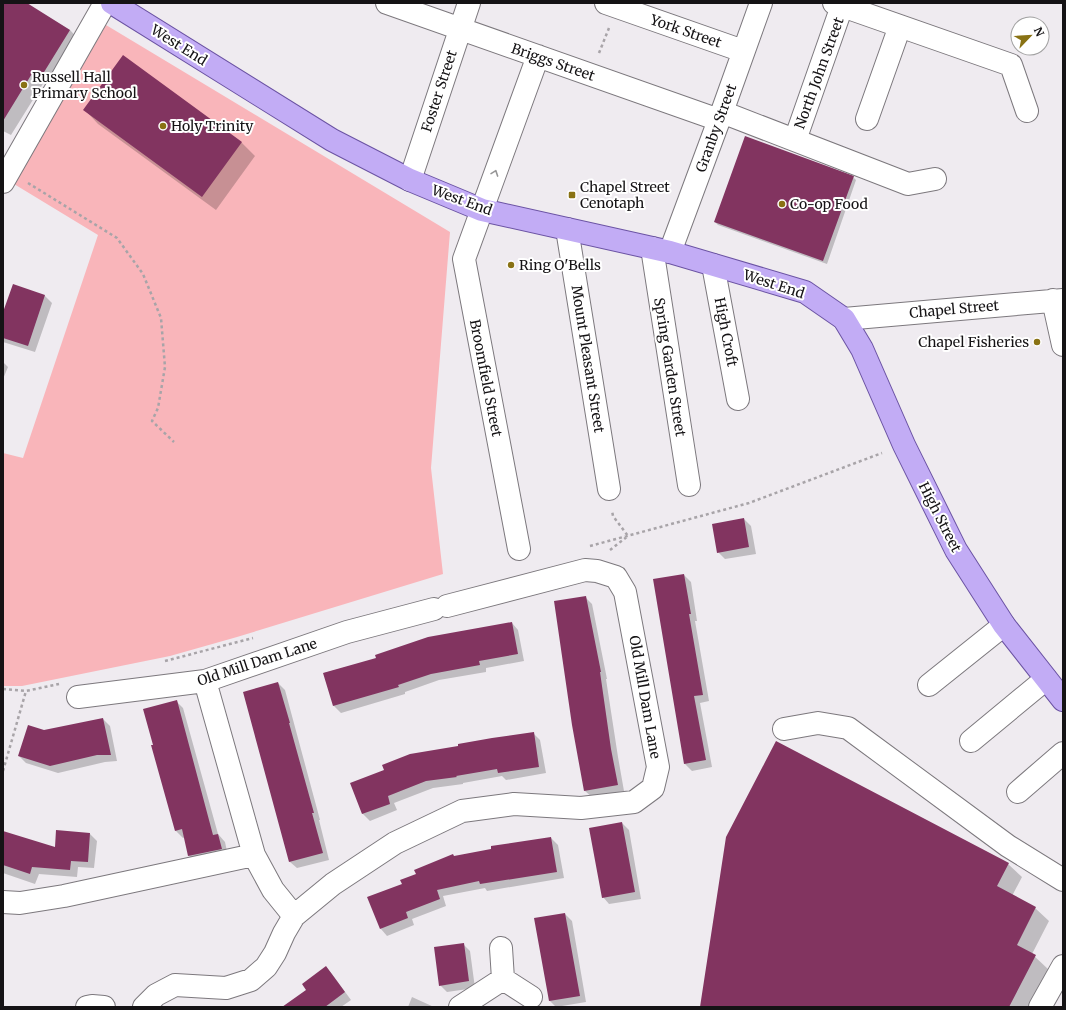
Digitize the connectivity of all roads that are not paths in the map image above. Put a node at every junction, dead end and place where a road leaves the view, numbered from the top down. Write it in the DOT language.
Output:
graph roads {
  1 [pos="105,3"];
  2 [pos="112,3"];
  3 [pos="387,3"];
  4 [pos="469,3"];
  5 [pos="761,3"];
  6 [pos="838,4"];
  7 [pos="611,5"];
  8 [pos="900,26"];
  9 [pos="460,29"];
  10 [pos="743,51"];
  11 [pos="538,56"];
  12 [pos="1027,111"];
  13 [pos="721,116"];
  14 [pos="867,119"];
  15 [pos="795,140"];
  16 [pos="6,177"];
  17 [pos="935,179"];
  18 [pos="410,180"];
  19 [pos="482,210"];
  20 [pos="567,229"];
  21 [pos="661,250"];
  22 [pos="713,265"];
  23 [pos="1058,300"];
  24 [pos="844,319"];
  25 [pos="1063,345"];
  26 [pos="738,399"];
  27 [pos="689,485"];
  28 [pos="609,489"];
  29 [pos="519,549"];
  30 [pos="1004,625"];
  31 [pos="1046,679"];
  32 [pos="205,681"];
  33 [pos="929,685"];
  34 [pos="78,697"];
  35 [pos="1063,700"];
  36 [pos="784,729"];
  37 [pos="971,741"];
  38 [pos="1063,753"];
  39 [pos="1018,792"];
  40 [pos="254,855"];
  41 [pos="1063,880"];
  42 [pos="3,902"];
  43 [pos="294,916"];
  44 [pos="502,948"];
  45 [pos="1063,966"];
  46 [pos="503,979"];
  47 [pos="531,997"];
  48 [pos="87,1007"];
  49 [pos="104,1007"];
  50 [pos="144,1007"];
  51 [pos="460,1007"];
  52 [pos="1040,1007"];
  1 -- 16 [label="street"];
  2 -- 18 [label="main road, West End"];
  3 -- 9 [label="street, Briggs Street"];
  4 -- 9 [label="street, Foster Street"];
  5 -- 10 [label="street, Granby Street"];
  6 -- 8 [label="street"];
  6 -- 15 [label="street, North John Street"];
  7 -- 10 [label="street, York Street"];
  8 -- 12 [label="street"];
  8 -- 14 [label="street"];
  9 -- 11 [label="street, Briggs Street"];
  9 -- 18 [label="street, Foster Street"];
  10 -- 13 [label="street, Granby Street"];
  11 -- 13 [label="street, Briggs Street"];
  19 -- 11 [label="street, Broomfield Street, one-way"];
  13 -- 15 [label="street, Briggs Street"];
  13 -- 21 [label="street, Granby Street"];
  15 -- 17 [label="street, Briggs Street"];
  18 -- 19 [label="main road, West End"];
  19 -- 20 [label="main road, West End"];
  19 -- 29 [label="street, Broomfield Street"];
  20 -- 21 [label="main road, West End"];
  20 -- 28 [label="street, Mount Pleasant Street"];
  21 -- 22 [label="main road, West End"];
  21 -- 27 [label="street, Spring Garden Street"];
  22 -- 24 [label="main road, West End"];
  22 -- 26 [label="street, High Croft"];
  23 -- 24 [label="street, Chapel Street"];
  23 -- 25 [label="street"];
  24 -- 30 [label="main road, High Street"];
  30 -- 31 [label="main road, High Street"];
  30 -- 33 [label="street"];
  31 -- 35 [label="main road, High Street"];
  31 -- 37 [label="street"];
  32 -- 34 [label="street, Old Mill Dam Lane"];
  32 -- 40 [label="street"];
  32 -- 43 [label="street, Old Mill Dam Lane"];
  36 -- 41 [label="street"];
  38 -- 39 [label="street"];
  40 -- 42 [label="street"];
  40 -- 43 [label="street"];
  43 -- 50 [label="street, Old Mill Dam Lane"];
  44 -- 46 [label="street"];
  45 -- 52 [label="street"];
  46 -- 47 [label="street"];
  46 -- 51 [label="street"];
  48 -- 49 [label="street"];
}
